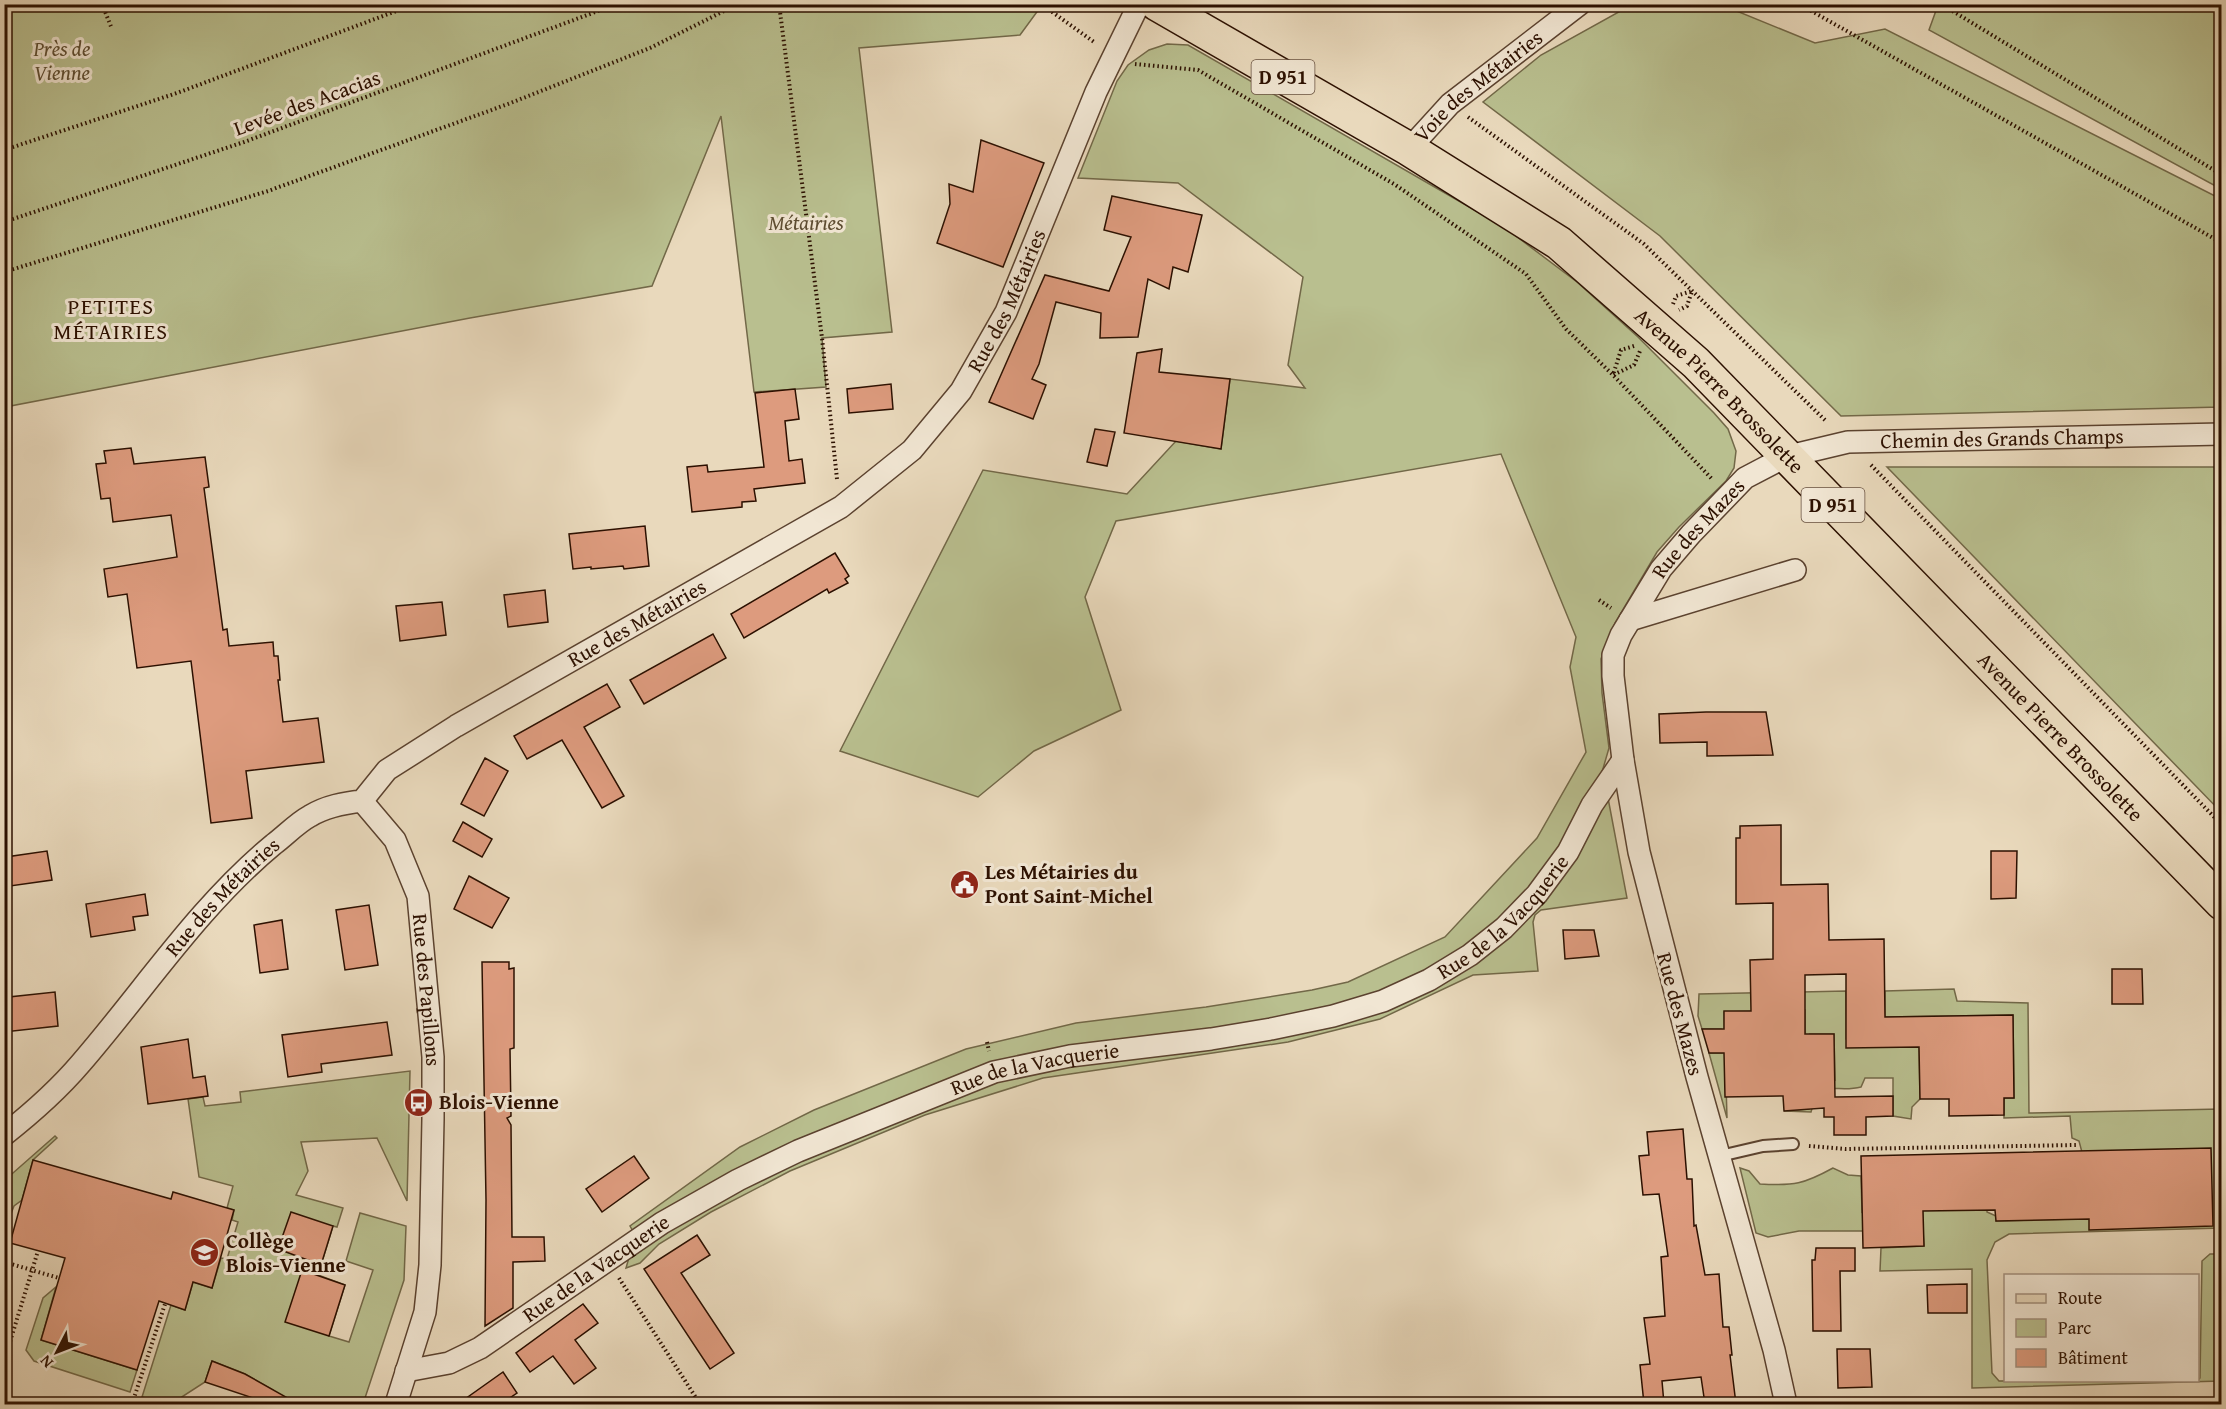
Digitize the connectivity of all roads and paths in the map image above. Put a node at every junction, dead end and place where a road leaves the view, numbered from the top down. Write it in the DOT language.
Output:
graph roads {
  1 [pos="102,4"];
  2 [pos="415,4"];
  3 [pos="617,4"];
  4 [pos="738,4"];
  5 [pos="779,4"];
  6 [pos="1041,4"];
  7 [pos="1138,4"];
  8 [pos="1157,4"];
  9 [pos="1580,4"];
  10 [pos="1799,4"];
  11 [pos="1941,4"];
  12 [pos="112,29"];
  13 [pos="1114,52"];
  14 [pos="1450,104"];
  15 [pos="1409,149"];
  16 [pos="4,150"];
  17 [pos="2222,175"];
  18 [pos="4,222"];
  19 [pos="2222,243"];
  20 [pos="4,272"];
  21 [pos="1692,291"];
  22 [pos="1673,306"];
  23 [pos="1670,315"];
  24 [pos="1613,375"];
  25 [pos="2222,434"];
  26 [pos="1848,442"];
  27 [pos="1785,457"];
  28 [pos="1728,495"];
  29 [pos="841,507"];
  30 [pos="1795,570"];
  31 [pos="1630,620"];
  32 [pos="1623,760"];
  33 [pos="362,801"];
  34 [pos="2222,825"];
  35 [pos="2222,903"];
  36 [pos="4,1135"];
  37 [pos="1793,1144"];
  38 [pos="2076,1145"];
  39 [pos="1720,1156"];
  40 [pos="38,1251"];
  41 [pos="608,1260"];
  42 [pos="4,1262"];
  43 [pos="32,1270"];
  44 [pos="59,1278"];
  45 [pos="165,1304"];
  46 [pos="4,1346"];
  47 [pos="406,1371"];
  48 [pos="4,1380"];
  49 [pos="13,1404"];
  50 [pos="132,1404"];
  51 [pos="396,1404"];
  52 [pos="700,1404"];
  53 [pos="1786,1404"];
  1 -- 12 [label="path"];
  2 -- 16 [label="path"];
  3 -- 18 [label="path, Levée des Acacias"];
  4 -- 20 [label="path"];
  5 -- 29 [label="path"];
  6 -- 13 [label="path"];
  7 -- 13 [label="street, Rue des Métairies"];
  8 -- 15 [label="main road, D 951"];
  9 -- 14 [label="street, Voie des Métairies"];
  10 -- 19 [label="path"];
  11 -- 17 [label="path"];
  13 -- 24 [label="path"];
  13 -- 29 [label="street, Rue des Métairies"];
  14 -- 15 [label="street, Voie des Métairies"];
  14 -- 21 [label="path"];
  15 -- 27 [label="main road, Avenue Pierre Brossolette / D 951"];
  21 -- 22 [label="path"];
  21 -- 23 [label="path"];
  21 -- 26 [label="path"];
  24 -- 24 [label="path"];
  24 -- 28 [label="path"];
  25 -- 26 [label="street, Chemin des Grands Champs"];
  26 -- 27 [label="street, Chemin des Grands Champs"];
  26 -- 34 [label="path"];
  27 -- 28 [label="street, Rue des Mazes"];
  27 -- 35 [label="main road, Avenue Pierre Brossolette / D 951"];
  28 -- 31 [label="street, Rue des Mazes"];
  29 -- 33 [label="street, Rue des Métairies"];
  30 -- 31 [label="street, Rue des Mazes"];
  31 -- 32 [label="street, Rue des Mazes"];
  32 -- 39 [label="street, Rue des Mazes"];
  32 -- 41 [label="street, Rue de la Vacquerie"];
  33 -- 36 [label="street, Rue des Métairies"];
  33 -- 47 [label="street, Rue des Papillons"];
  37 -- 38 [label="path"];
  37 -- 39 [label="lane"];
  39 -- 53 [label="street, Rue des Mazes"];
  40 -- 43 [label="path"];
  41 -- 47 [label="street, Rue de la Vacquerie"];
  41 -- 52 [label="path"];
  42 -- 43 [label="path"];
  43 -- 44 [label="path"];
  43 -- 46 [label="path"];
  45 -- 50 [label="path"];
  47 -- 51 [label="street, Rue des Papillons"];
  48 -- 49 [label="path"];
}
